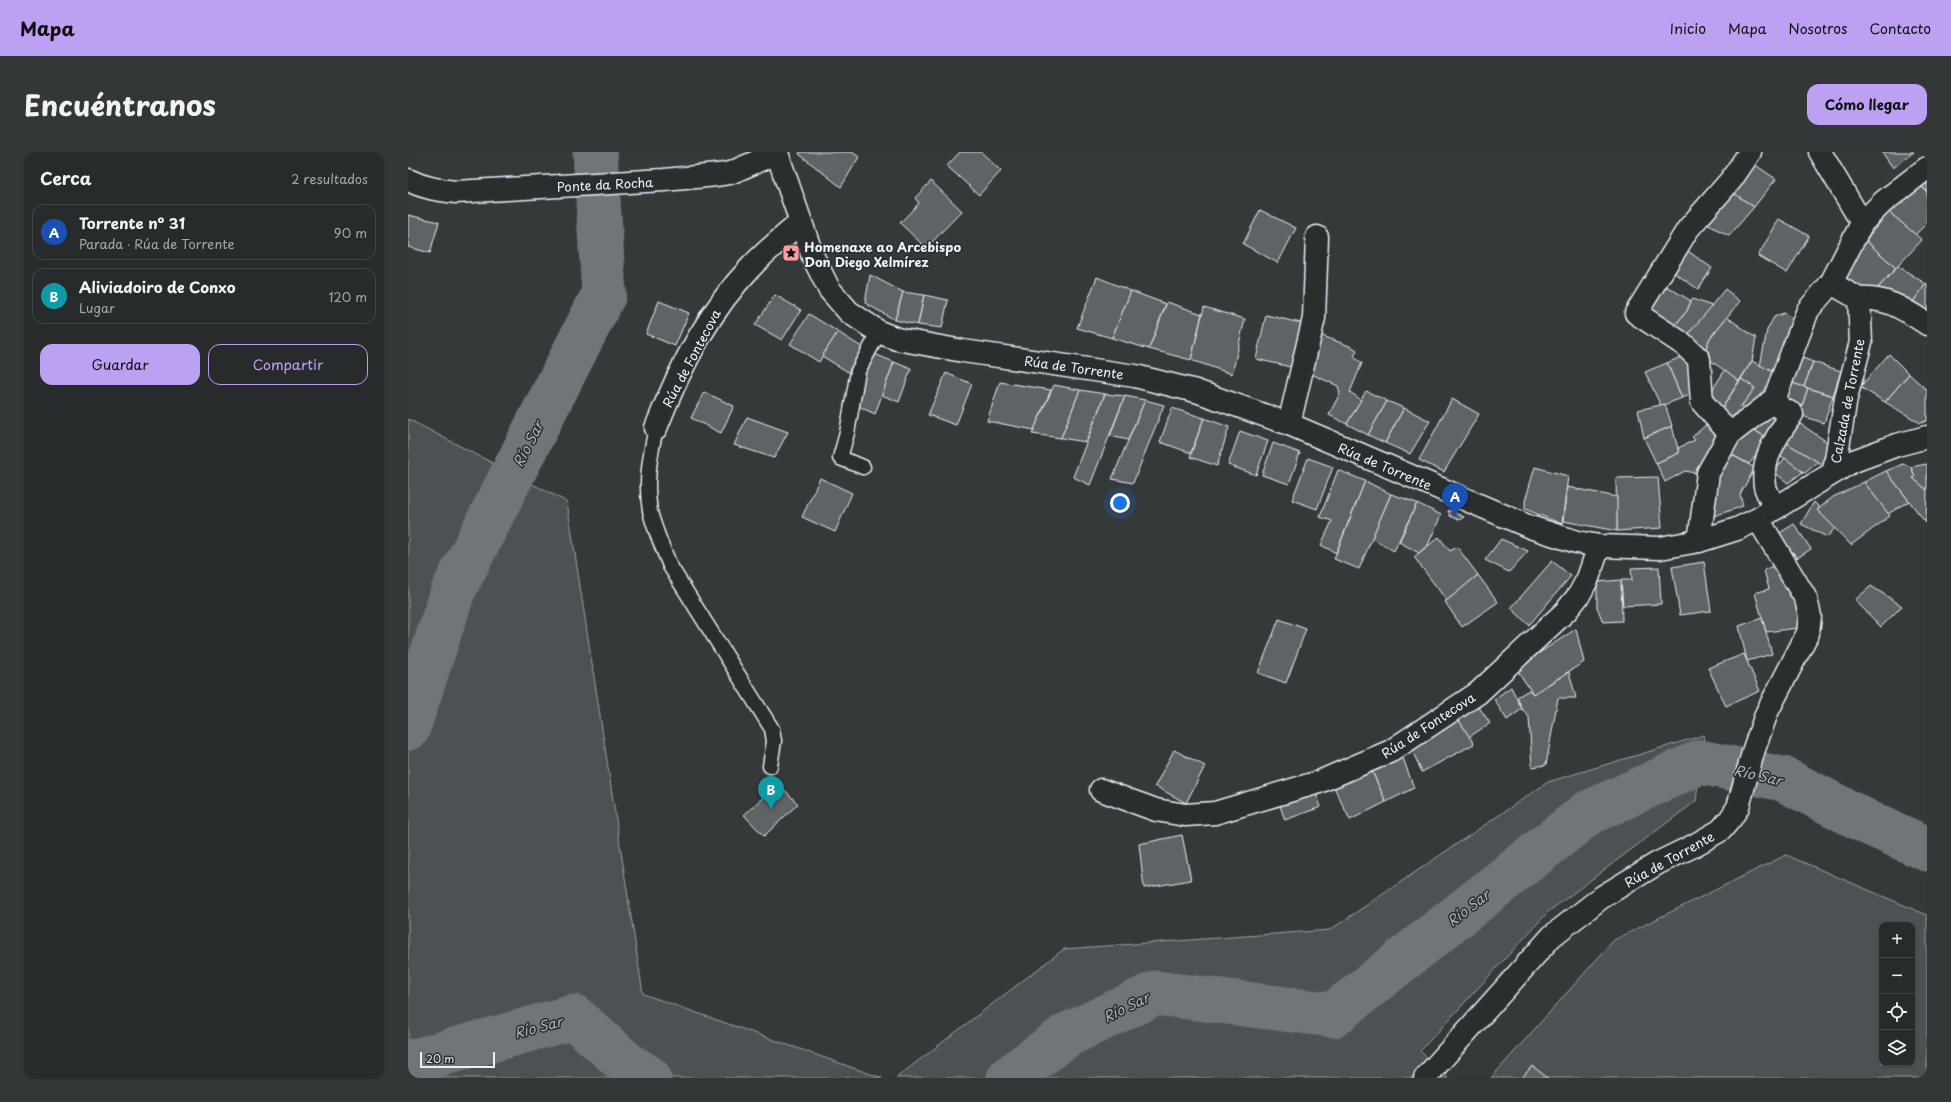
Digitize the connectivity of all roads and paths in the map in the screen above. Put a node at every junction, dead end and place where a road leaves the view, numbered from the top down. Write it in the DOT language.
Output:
graph roads {
  1 [pos="1750,152"];
  2 [pos="1820,152"];
  3 [pos="778,153"];
  4 [pos="1927,168"];
  5 [pos="408,180"];
  6 [pos="1862,222"];
  7 [pos="800,223"];
  8 [pos="1317,237"];
  9 [pos="1831,283"];
  10 [pos="1858,299"];
  11 [pos="1927,324"];
  12 [pos="879,332"];
  13 [pos="1770,402"];
  14 [pos="1289,424"];
  15 [pos="656,428"];
  16 [pos="1730,434"];
  17 [pos="1927,437"];
  18 [pos="863,467"];
  19 [pos="1834,471"];
  20 [pos="1767,514"];
  21 [pos="1699,541"];
  22 [pos="1599,546"];
  23 [pos="770,766"];
  24 [pos="1101,790"];
  25 [pos="1425,1078"];
  1 -- 16 [label="street"];
  2 -- 6 [label="street"];
  3 -- 5 [label="street, Ponte da Rocha"];
  3 -- 7 [label="street, Rúa de Torrente"];
  4 -- 6 [label="street"];
  6 -- 9 [label="street"];
  7 -- 12 [label="street, Rúa de Torrente"];
  7 -- 15 [label="street, Rúa de Fontecova"];
  8 -- 14 [label="street"];
  9 -- 10 [label="street"];
  9 -- 13 [label="street"];
  10 -- 11 [label="street"];
  10 -- 19 [label="street, Calzada de Torrente"];
  12 -- 14 [label="street, Rúa de Torrente"];
  12 -- 18 [label="lane"];
  13 -- 16 [label="street"];
  13 -- 20 [label="street"];
  14 -- 22 [label="street, Rúa de Torrente"];
  15 -- 23 [label="lane"];
  16 -- 21 [label="street"];
  17 -- 19 [label="street, Rúa de Torrente"];
  19 -- 20 [label="street, Rúa de Torrente"];
  20 -- 21 [label="street, Rúa de Torrente"];
  20 -- 25 [label="street, Rúa de Torrente"];
  21 -- 22 [label="street, Rúa de Torrente"];
  22 -- 24 [label="street, Rúa de Fontecova"];
}
